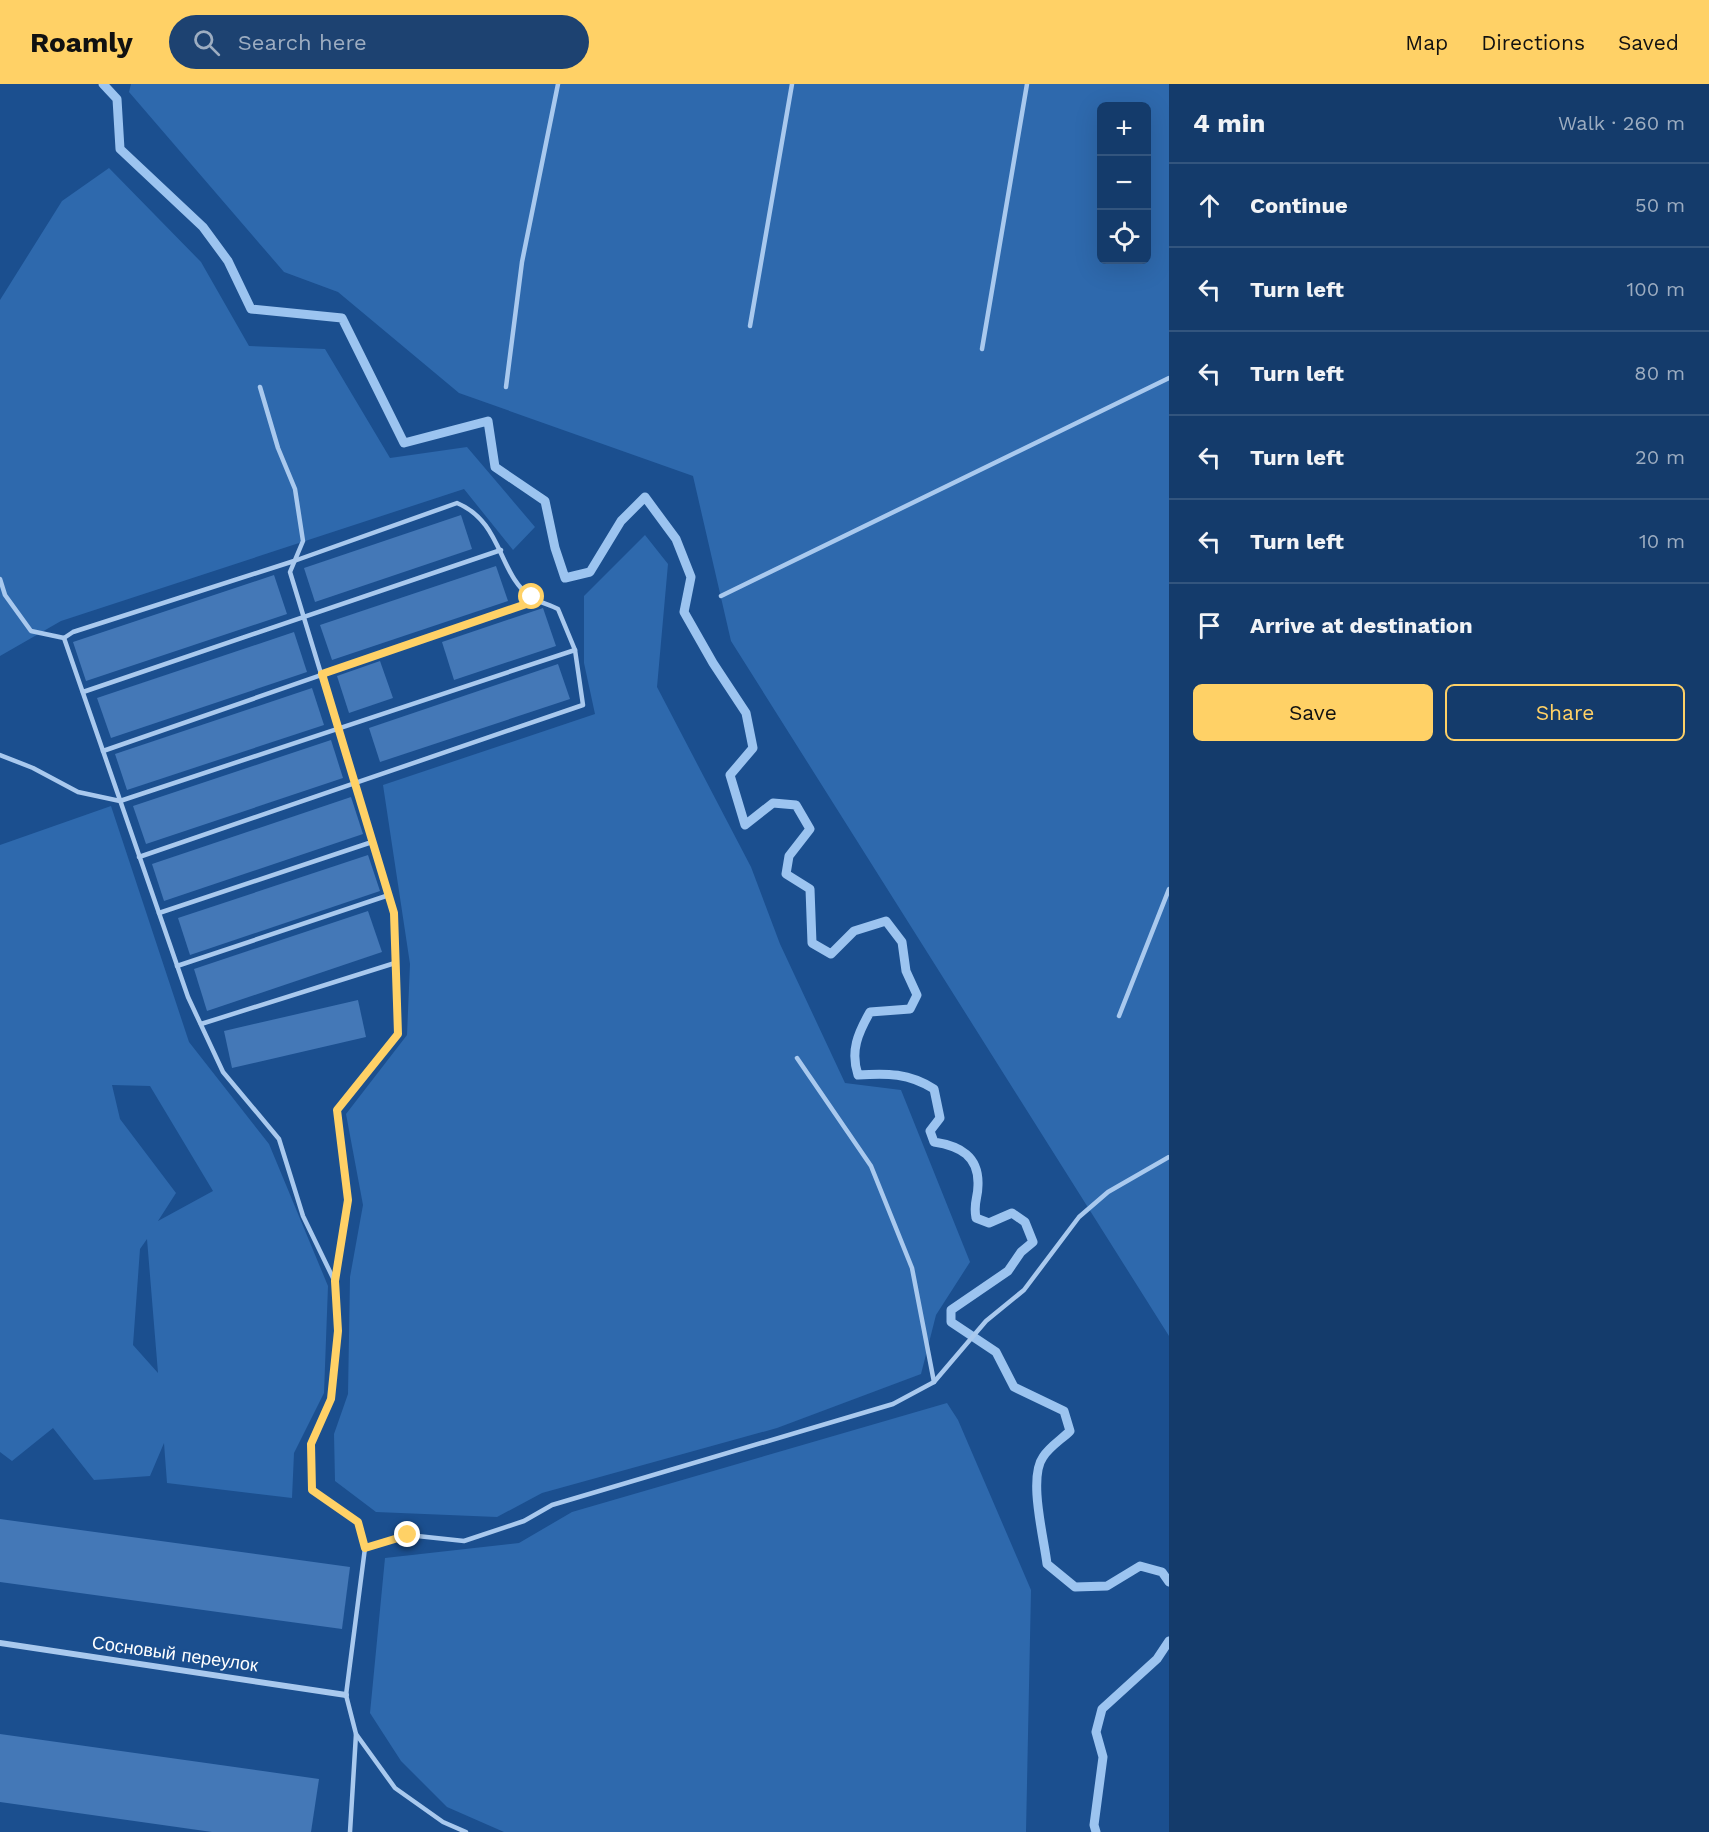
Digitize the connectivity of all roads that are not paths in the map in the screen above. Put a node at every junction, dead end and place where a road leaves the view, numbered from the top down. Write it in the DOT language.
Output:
graph roads {
  1 [pos="558,84"];
  2 [pos="792,84"];
  3 [pos="1027,84"];
  4 [pos="750,326"];
  5 [pos="982,349"];
  6 [pos="1169,378"];
  7 [pos="260,387"];
  8 [pos="506,387"];
  9 [pos="501,550"];
  10 [pos="294,561"];
  11 [pos="0,579"];
  12 [pos="721,596"];
  13 [pos="538,600"];
  14 [pos="304,617"];
  15 [pos="64,638"];
  16 [pos="575,650"];
  17 [pos="322,674"];
  18 [pos="83,692"];
  19 [pos="339,729"];
  20 [pos="103,751"];
  21 [pos="0,755"];
  22 [pos="355,784"];
  23 [pos="120,801"];
  24 [pos="372,842"];
  25 [pos="139,857"];
  26 [pos="1169,889"];
  27 [pos="388,895"];
  28 [pos="159,913"];
  29 [pos="395,963"];
  30 [pos="177,966"];
  31 [pos="1119,1016"];
  32 [pos="201,1024"];
  33 [pos="796,1058"];
  34 [pos="1169,1157"];
  35 [pos="335,1281"];
  36 [pos="934,1382"];
  37 [pos="365,1548"];
  38 [pos="0,1643"];
  39 [pos="346,1695"];
  40 [pos="356,1734"];
  41 [pos="350,1832"];
  42 [pos="466,1832"];
  1 -- 8 [label="lane"];
  2 -- 4 [label="lane"];
  3 -- 5 [label="lane"];
  6 -- 12 [label="lane"];
  7 -- 10 [label="lane"];
  9 -- 10 [label="lane"];
  9 -- 13 [label="lane"];
  9 -- 14 [label="lane"];
  10 -- 14 [label="lane"];
  10 -- 15 [label="lane"];
  11 -- 15 [label="lane"];
  13 -- 16 [label="lane"];
  13 -- 17 [label="lane"];
  14 -- 17 [label="lane"];
  14 -- 18 [label="lane"];
  15 -- 18 [label="lane"];
  16 -- 19 [label="lane"];
  16 -- 22 [label="lane"];
  17 -- 19 [label="lane"];
  17 -- 20 [label="lane"];
  18 -- 20 [label="lane"];
  19 -- 22 [label="lane"];
  19 -- 23 [label="lane"];
  20 -- 23 [label="lane"];
  21 -- 23 [label="lane"];
  22 -- 24 [label="lane"];
  22 -- 25 [label="lane"];
  23 -- 25 [label="lane"];
  24 -- 27 [label="lane"];
  24 -- 28 [label="lane"];
  25 -- 28 [label="lane"];
  26 -- 31 [label="lane"];
  27 -- 29 [label="lane"];
  27 -- 30 [label="lane"];
  28 -- 30 [label="lane"];
  29 -- 32 [label="lane"];
  29 -- 35 [label="lane"];
  30 -- 32 [label="lane"];
  32 -- 35 [label="lane"];
  33 -- 36 [label="lane"];
  34 -- 36 [label="lane"];
  35 -- 37 [label="lane"];
  36 -- 37 [label="lane"];
  37 -- 39 [label="lane"];
  38 -- 39 [label="street, Сосновый переулок"];
  39 -- 40 [label="lane"];
  40 -- 41 [label="lane"];
  40 -- 42 [label="lane"];
}
